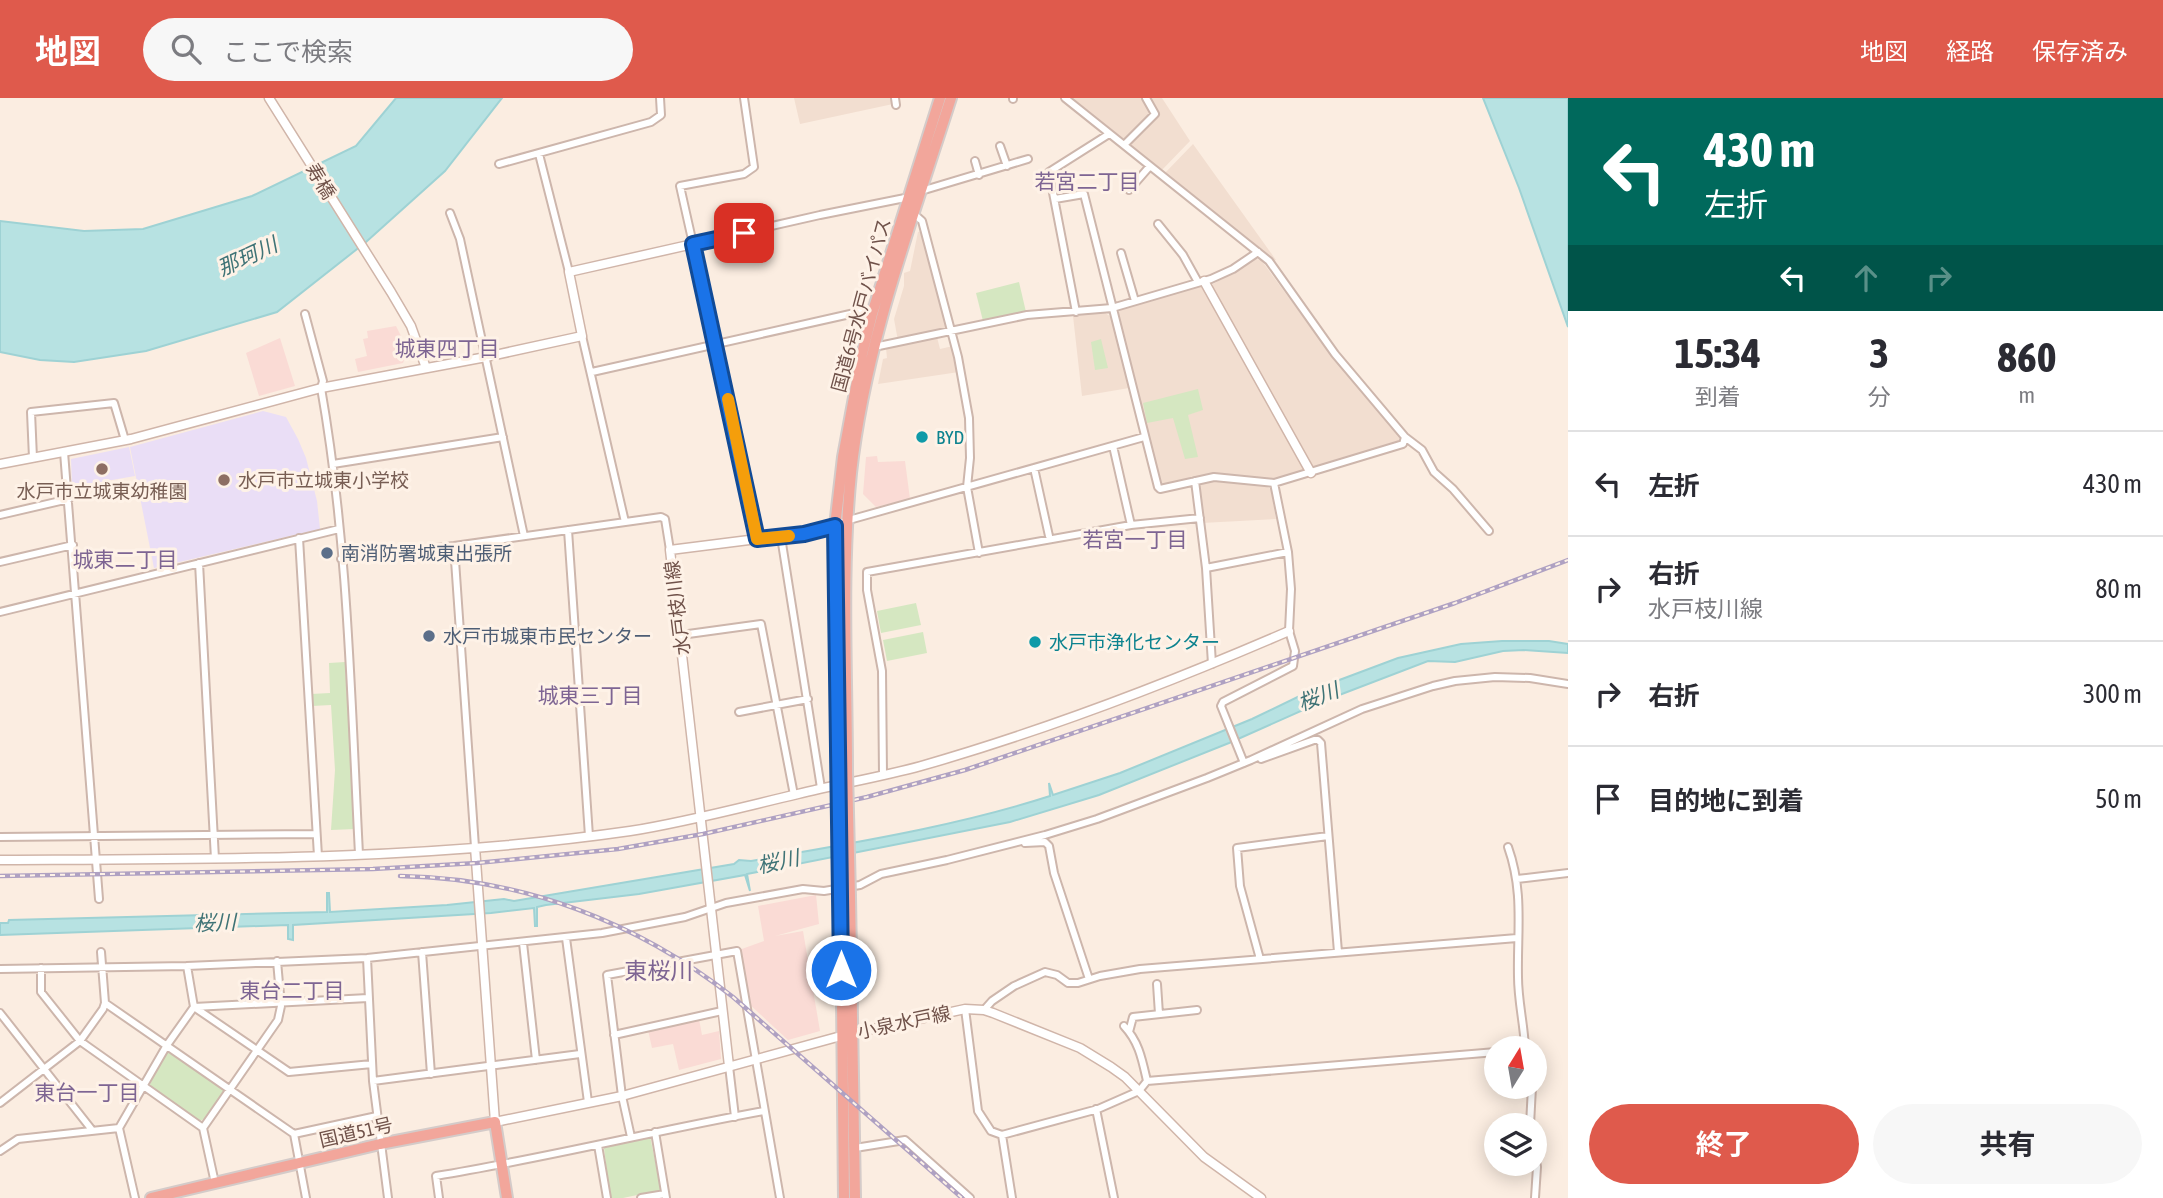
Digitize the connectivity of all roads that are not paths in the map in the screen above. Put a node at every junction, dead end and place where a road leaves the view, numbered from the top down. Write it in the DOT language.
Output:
graph roads {
  1 [pos="269,98"];
  2 [pos="660,98"];
  3 [pos="744,98"];
  4 [pos="940,98"];
  5 [pos="951,98"];
  6 [pos="1065,98"];
  7 [pos="1146,98"];
  8 [pos="1109,134"];
  9 [pos="1124,145"];
  10 [pos="1000,146"];
  11 [pos="539,154"];
  12 [pos="1028,159"];
  13 [pos="975,161"];
  14 [pos="499,164"];
  15 [pos="1007,166"];
  16 [pos="1150,166"];
  17 [pos="979,174"];
  18 [pos="1129,190"];
  19 [pos="916,196"];
  20 [pos="1055,199"];
  21 [pos="450,213"];
  22 [pos="914,214"];
  23 [pos="1158,224"];
  24 [pos="693,244"];
  25 [pos="1258,252"];
  26 [pos="1121,253"];
  27 [pos="569,272"];
  28 [pos="1201,281"];
  29 [pos="1135,301"];
  30 [pos="1112,308"];
  31 [pos="1076,312"];
  32 [pos="305,314"];
  33 [pos="872,314"];
  34 [pos="952,332"];
  35 [pos="582,336"];
  36 [pos="716,344"];
  37 [pos="874,347"];
  38 [pos="486,357"];
  39 [pos="426,368"];
  40 [pos="592,372"];
  41 [pos="321,388"];
  42 [pos="503,437"];
  43 [pos="1144,437"];
  44 [pos="1405,437"];
  45 [pos="125,440"];
  46 [pos="1113,446"];
  47 [pos="64,452"];
  48 [pos="33,458"];
  49 [pos="0,464"];
  50 [pos="333,464"];
  51 [pos="1034,468"];
  52 [pos="1311,473"];
  53 [pos="1195,481"];
  54 [pos="1274,483"];
  55 [pos="967,487"];
  56 [pos="69,499"];
  57 [pos="0,515"];
  58 [pos="1199,518"];
  59 [pos="849,520"];
  60 [pos="625,522"];
  61 [pos="1131,525"];
  62 [pos="835,526"];
  63 [pos="339,529"];
  64 [pos="568,530"];
  65 [pos="1489,531"];
  66 [pos="524,536"];
  67 [pos="1049,536"];
  68 [pos="781,537"];
  69 [pos="299,538"];
  70 [pos="757,539"];
  71 [pos="73,545"];
  72 [pos="454,546"];
  73 [pos="670,550"];
  74 [pos="1288,552"];
  75 [pos="979,553"];
  76 [pos="341,559"];
  77 [pos="0,562"];
  78 [pos="199,563"];
  79 [pos="1206,568"];
  80 [pos="76,592"];
  81 [pos="0,612"];
  82 [pos="1289,631"];
  83 [pos="681,635"];
  84 [pos="1212,664"];
  85 [pos="1568,686"];
  86 [pos="808,699"];
  87 [pos="778,704"];
  88 [pos="739,712"];
  89 [pos="1246,761"];
  90 [pos="843,773"];
  91 [pos="883,775"];
  92 [pos="821,788"];
  93 [pos="794,795"];
  94 [pos="702,818"];
  95 [pos="316,834"];
  96 [pos="215,835"];
  97 [pos="1328,835"];
  98 [pos="95,836"];
  99 [pos="589,836"];
  100 [pos="0,837"];
  101 [pos="1017,842"];
  102 [pos="475,847"];
  103 [pos="1507,847"];
  104 [pos="359,854"];
  105 [pos="318,856"];
  106 [pos="97,859"];
  107 [pos="215,859"];
  108 [pos="0,860"];
  109 [pos="1568,873"];
  110 [pos="1517,878"];
  111 [pos="845,898"];
  112 [pos="99,899"];
  113 [pos="710,905"];
  114 [pos="566,938"];
  115 [pos="1517,938"];
  116 [pos="523,943"];
  117 [pos="480,946"];
  118 [pos="101,952"];
  119 [pos="422,952"];
  120 [pos="1338,952"];
  121 [pos="716,955"];
  122 [pos="367,958"];
  123 [pos="1260,959"];
  124 [pos="277,961"];
  125 [pos="187,966"];
  126 [pos="41,968"];
  127 [pos="102,968"];
  128 [pos="0,969"];
  129 [pos="1088,979"];
  130 [pos="1157,984"];
  131 [pos="368,998"];
  132 [pos="280,1002"];
  133 [pos="104,1003"];
  134 [pos="194,1007"];
  135 [pos="965,1009"];
  136 [pos="984,1010"];
  137 [pos="1197,1010"];
  138 [pos="722,1011"];
  139 [pos="0,1013"];
  140 [pos="1159,1014"];
  141 [pos="1124,1026"];
  142 [pos="1129,1032"];
  143 [pos="853,1034"];
  144 [pos="614,1035"];
  145 [pos="841,1036"];
  146 [pos="1523,1036"];
  147 [pos="80,1041"];
  148 [pos="167,1045"];
  149 [pos="258,1050"];
  150 [pos="1484,1053"];
  151 [pos="580,1054"];
  152 [pos="756,1059"];
  153 [pos="536,1060"];
  154 [pos="372,1064"];
  155 [pos="729,1066"];
  156 [pos="489,1067"];
  157 [pos="44,1070"];
  158 [pos="431,1074"];
  159 [pos="1147,1081"];
  160 [pos="373,1082"];
  161 [pos="143,1087"];
  162 [pos="230,1089"];
  163 [pos="1139,1091"];
  164 [pos="622,1096"];
  165 [pos="588,1102"];
  166 [pos="0,1103"];
  167 [pos="1096,1109"];
  168 [pos="764,1111"];
  169 [pos="377,1116"];
  170 [pos="735,1116"];
  171 [pos="495,1122"];
  172 [pos="119,1128"];
  173 [pos="203,1128"];
  174 [pos="92,1130"];
  175 [pos="655,1132"];
  176 [pos="294,1134"];
  177 [pos="1002,1135"];
  178 [pos="631,1137"];
  179 [pos="380,1144"];
  180 [pos="598,1145"];
  181 [pos="855,1148"];
  182 [pos="0,1151"];
  183 [pos="300,1163"];
  184 [pos="502,1166"];
  185 [pos="1536,1176"];
  186 [pos="215,1183"];
  187 [pos="666,1196"];
  188 [pos="135,1198"];
  189 [pos="151,1198"];
  190 [pos="306,1198"];
  191 [pos="388,1198"];
  192 [pos="439,1198"];
  193 [pos="507,1198"];
  194 [pos="607,1198"];
  195 [pos="641,1198"];
  196 [pos="780,1198"];
  197 [pos="844,1198"];
  198 [pos="855,1198"];
  199 [pos="970,1198"];
  200 [pos="1012,1198"];
  201 [pos="1114,1198"];
  202 [pos="1261,1198"];
  203 [pos="1535,1198"];
  1 -- 39 [label="main road, 寿橋"];
  2 -- 11 [label="street"];
  3 -- 24 [label="street"];
  4 -- 19 [label="highway, 国道6号水戸バイパス"];
  5 -- 19 [label="highway, 国道6号水戸バイパス"];
  6 -- 8 [label="street"];
  7 -- 9 [label="street"];
  8 -- 9 [label="street"];
  8 -- 20 [label="street"];
  9 -- 16 [label="street"];
  10 -- 15 [label="street"];
  11 -- 14 [label="street"];
  11 -- 27 [label="street"];
  12 -- 15 [label="street"];
  13 -- 17 [label="street"];
  15 -- 17 [label="street"];
  16 -- 18 [label="street"];
  16 -- 25 [label="street"];
  17 -- 19 [label="street"];
  19 -- 22 [label="highway, 国道6号水戸バイパス"];
  19 -- 24 [label="street"];
  19 -- 33 [label="highway, 国道6号水戸バイパス"];
  20 -- 30 [label="street"];
  20 -- 31 [label="street"];
  21 -- 38 [label="street"];
  22 -- 34 [label="street"];
  22 -- 37 [label="highway, 国道6号水戸バイパス"];
  23 -- 28 [label="street"];
  24 -- 27 [label="main road"];
  24 -- 36 [label="main road"];
  25 -- 28 [label="street"];
  25 -- 44 [label="street"];
  26 -- 29 [label="street"];
  27 -- 35 [label="main road"];
  28 -- 29 [label="street"];
  28 -- 52 [label="main road"];
  29 -- 30 [label="street"];
  30 -- 31 [label="street"];
  30 -- 43 [label="street"];
  31 -- 34 [label="street"];
  32 -- 41 [label="street"];
  33 -- 36 [label="street"];
  33 -- 62 [label="highway, 国道6号水戸バイパス"];
  34 -- 37 [label="street"];
  34 -- 55 [label="street"];
  35 -- 38 [label="main road"];
  35 -- 40 [label="street"];
  36 -- 40 [label="street"];
  36 -- 70 [label="main road"];
  37 -- 59 [label="highway, 国道6号水戸バイパス"];
  38 -- 39 [label="main road"];
  38 -- 42 [label="street"];
  39 -- 41 [label="main road"];
  40 -- 60 [label="street"];
  41 -- 45 [label="main road"];
  41 -- 50 [label="street"];
  42 -- 50 [label="street"];
  42 -- 66 [label="street"];
  43 -- 46 [label="street"];
  43 -- 53 [label="street"];
  44 -- 52 [label="street"];
  44 -- 65 [label="street"];
  45 -- 47 [label="main road"];
  45 -- 48 [label="street"];
  46 -- 51 [label="street"];
  46 -- 61 [label="street"];
  47 -- 48 [label="main road"];
  47 -- 56 [label="street"];
  48 -- 49 [label="main road"];
  50 -- 63 [label="street"];
  51 -- 55 [label="street"];
  51 -- 67 [label="street"];
  52 -- 54 [label="street"];
  53 -- 54 [label="street"];
  53 -- 58 [label="street"];
  54 -- 74 [label="street"];
  55 -- 59 [label="street"];
  55 -- 75 [label="street"];
  56 -- 57 [label="street"];
  56 -- 71 [label="street"];
  58 -- 61 [label="street"];
  58 -- 79 [label="street"];
  59 -- 62 [label="street"];
  59 -- 90 [label="highway, 国道6号水戸バイパス"];
  60 -- 64 [label="street"];
  60 -- 73 [label="street"];
  61 -- 75 [label="street"];
  62 -- 68 [label="street"];
  62 -- 90 [label="highway, 国道6号水戸バイパス"];
  63 -- 69 [label="street"];
  63 -- 76 [label="street"];
  64 -- 66 [label="street"];
  64 -- 99 [label="street"];
  66 -- 72 [label="street"];
  68 -- 70 [label="street"];
  68 -- 86 [label="street"];
  69 -- 78 [label="street"];
  69 -- 95 [label="street"];
  70 -- 73 [label="main road, 水戸枝川線"];
  71 -- 77 [label="street"];
  71 -- 80 [label="street"];
  72 -- 76 [label="street"];
  72 -- 102 [label="street"];
  73 -- 83 [label="main road, 水戸枝川線"];
  74 -- 79 [label="street"];
  74 -- 82 [label="street"];
  75 -- 91 [label="street"];
  76 -- 104 [label="street"];
  78 -- 80 [label="street"];
  78 -- 96 [label="street"];
  79 -- 84 [label="street"];
  80 -- 81 [label="street"];
  80 -- 98 [label="street"];
  82 -- 84 [label="main road"];
  82 -- 89 [label="street"];
  83 -- 87 [label="street"];
  83 -- 94 [label="main road, 水戸枝川線"];
  84 -- 91 [label="main road"];
  85 -- 89 [label="street"];
  86 -- 87 [label="street"];
  86 -- 92 [label="street"];
  87 -- 88 [label="street"];
  87 -- 93 [label="street"];
  89 -- 97 [label="street"];
  89 -- 101 [label="street"];
  90 -- 111 [label="highway, 国道6号水戸バイパス, bridge"];
  91 -- 92 [label="main road"];
  92 -- 93 [label="main road"];
  93 -- 94 [label="main road"];
  94 -- 99 [label="main road"];
  94 -- 113 [label="main road, 水戸枝川線"];
  95 -- 96 [label="street"];
  95 -- 105 [label="street"];
  96 -- 98 [label="street"];
  96 -- 107 [label="street"];
  97 -- 120 [label="street"];
  97 -- 123 [label="street"];
  98 -- 100 [label="street"];
  98 -- 106 [label="street"];
  99 -- 102 [label="main road"];
  101 -- 113 [label="street"];
  101 -- 129 [label="street"];
  102 -- 104 [label="main road"];
  102 -- 117 [label="main road"];
  103 -- 110 [label="street"];
  104 -- 105 [label="main road"];
  105 -- 107 [label="main road"];
  106 -- 107 [label="main road"];
  106 -- 108 [label="main road"];
  106 -- 112 [label="street"];
  109 -- 110 [label="street"];
  110 -- 115 [label="street"];
  111 -- 143 [label="highway, 国道6号水戸バイパス"];
  111 -- 145 [label="highway, 国道6号水戸バイパス"];
  113 -- 114 [label="street"];
  113 -- 121 [label="main road"];
  114 -- 116 [label="street"];
  114 -- 151 [label="street"];
  115 -- 120 [label="street"];
  115 -- 146 [label="street"];
  116 -- 117 [label="street"];
  116 -- 153 [label="street"];
  117 -- 119 [label="street"];
  117 -- 156 [label="main road"];
  118 -- 127 [label="street"];
  119 -- 122 [label="street"];
  119 -- 158 [label="street"];
  120 -- 123 [label="street"];
  121 -- 138 [label="main road"];
  121 -- 144 [label="street"];
  121 -- 152 [label="street"];
  122 -- 124 [label="street"];
  122 -- 131 [label="street"];
  123 -- 129 [label="street"];
  124 -- 125 [label="street"];
  124 -- 132 [label="street"];
  125 -- 127 [label="street"];
  125 -- 134 [label="street"];
  126 -- 127 [label="street"];
  126 -- 128 [label="street"];
  126 -- 147 [label="street"];
  127 -- 133 [label="street"];
  129 -- 136 [label="street"];
  130 -- 140 [label="street"];
  131 -- 132 [label="street"];
  131 -- 154 [label="street"];
  132 -- 134 [label="street"];
  132 -- 149 [label="street"];
  133 -- 147 [label="street"];
  133 -- 148 [label="street"];
  134 -- 148 [label="street"];
  134 -- 149 [label="street"];
  135 -- 136 [label="main road, 小泉水戸線"];
  135 -- 143 [label="main road, 小泉水戸線"];
  135 -- 177 [label="street"];
  136 -- 163 [label="main road, 小泉水戸線"];
  137 -- 140 [label="street"];
  138 -- 144 [label="street"];
  138 -- 155 [label="main road"];
  139 -- 157 [label="street"];
  140 -- 142 [label="street"];
  141 -- 142 [label="street"];
  142 -- 159 [label="street"];
  143 -- 145 [label="main road, 小泉水戸線"];
  143 -- 181 [label="highway, 国道6号水戸バイパス"];
  144 -- 164 [label="street"];
  145 -- 152 [label="main road, 小泉水戸線"];
  145 -- 197 [label="highway, 国道6号水戸バイパス"];
  147 -- 157 [label="street"];
  147 -- 161 [label="street"];
  148 -- 161 [label="street"];
  148 -- 162 [label="street"];
  149 -- 154 [label="street"];
  149 -- 162 [label="street"];
  150 -- 159 [label="street"];
  151 -- 153 [label="street"];
  151 -- 165 [label="street"];
  152 -- 155 [label="main road, 小泉水戸線"];
  152 -- 168 [label="street"];
  153 -- 156 [label="street"];
  154 -- 160 [label="street"];
  155 -- 164 [label="main road, 小泉水戸線"];
  155 -- 170 [label="street"];
  156 -- 158 [label="street"];
  156 -- 171 [label="main road"];
  157 -- 166 [label="street"];
  157 -- 174 [label="street"];
  158 -- 160 [label="street"];
  159 -- 163 [label="street"];
  160 -- 169 [label="street"];
  161 -- 172 [label="street"];
  161 -- 173 [label="street"];
  162 -- 173 [label="street"];
  162 -- 176 [label="street"];
  163 -- 167 [label="street"];
  163 -- 202 [label="main road, 小泉水戸線"];
  164 -- 165 [label="main road, 小泉水戸線"];
  164 -- 178 [label="street"];
  165 -- 171 [label="main road, 小泉水戸線"];
  167 -- 177 [label="street"];
  167 -- 201 [label="street"];
  168 -- 170 [label="street"];
  168 -- 196 [label="street"];
  169 -- 176 [label="street"];
  169 -- 179 [label="street"];
  170 -- 175 [label="street"];
  171 -- 179 [label="highway, 国道51号"];
  171 -- 184 [label="highway"];
  172 -- 174 [label="street"];
  172 -- 188 [label="street"];
  173 -- 186 [label="street"];
  174 -- 182 [label="street"];
  175 -- 178 [label="street"];
  175 -- 187 [label="street"];
  176 -- 183 [label="street"];
  177 -- 200 [label="street"];
  178 -- 180 [label="street"];
  179 -- 183 [label="highway, 国道51号"];
  179 -- 191 [label="street"];
  180 -- 184 [label="street"];
  180 -- 194 [label="street"];
  181 -- 198 [label="highway, 国道6号水戸バイパス"];
  181 -- 199 [label="street"];
  183 -- 186 [label="highway, 国道51号"];
  183 -- 190 [label="street"];
  184 -- 192 [label="street"];
  184 -- 193 [label="highway"];
  185 -- 203 [label="street"];
  186 -- 189 [label="highway, 国道51号"];
  187 -- 195 [label="street"];
}
